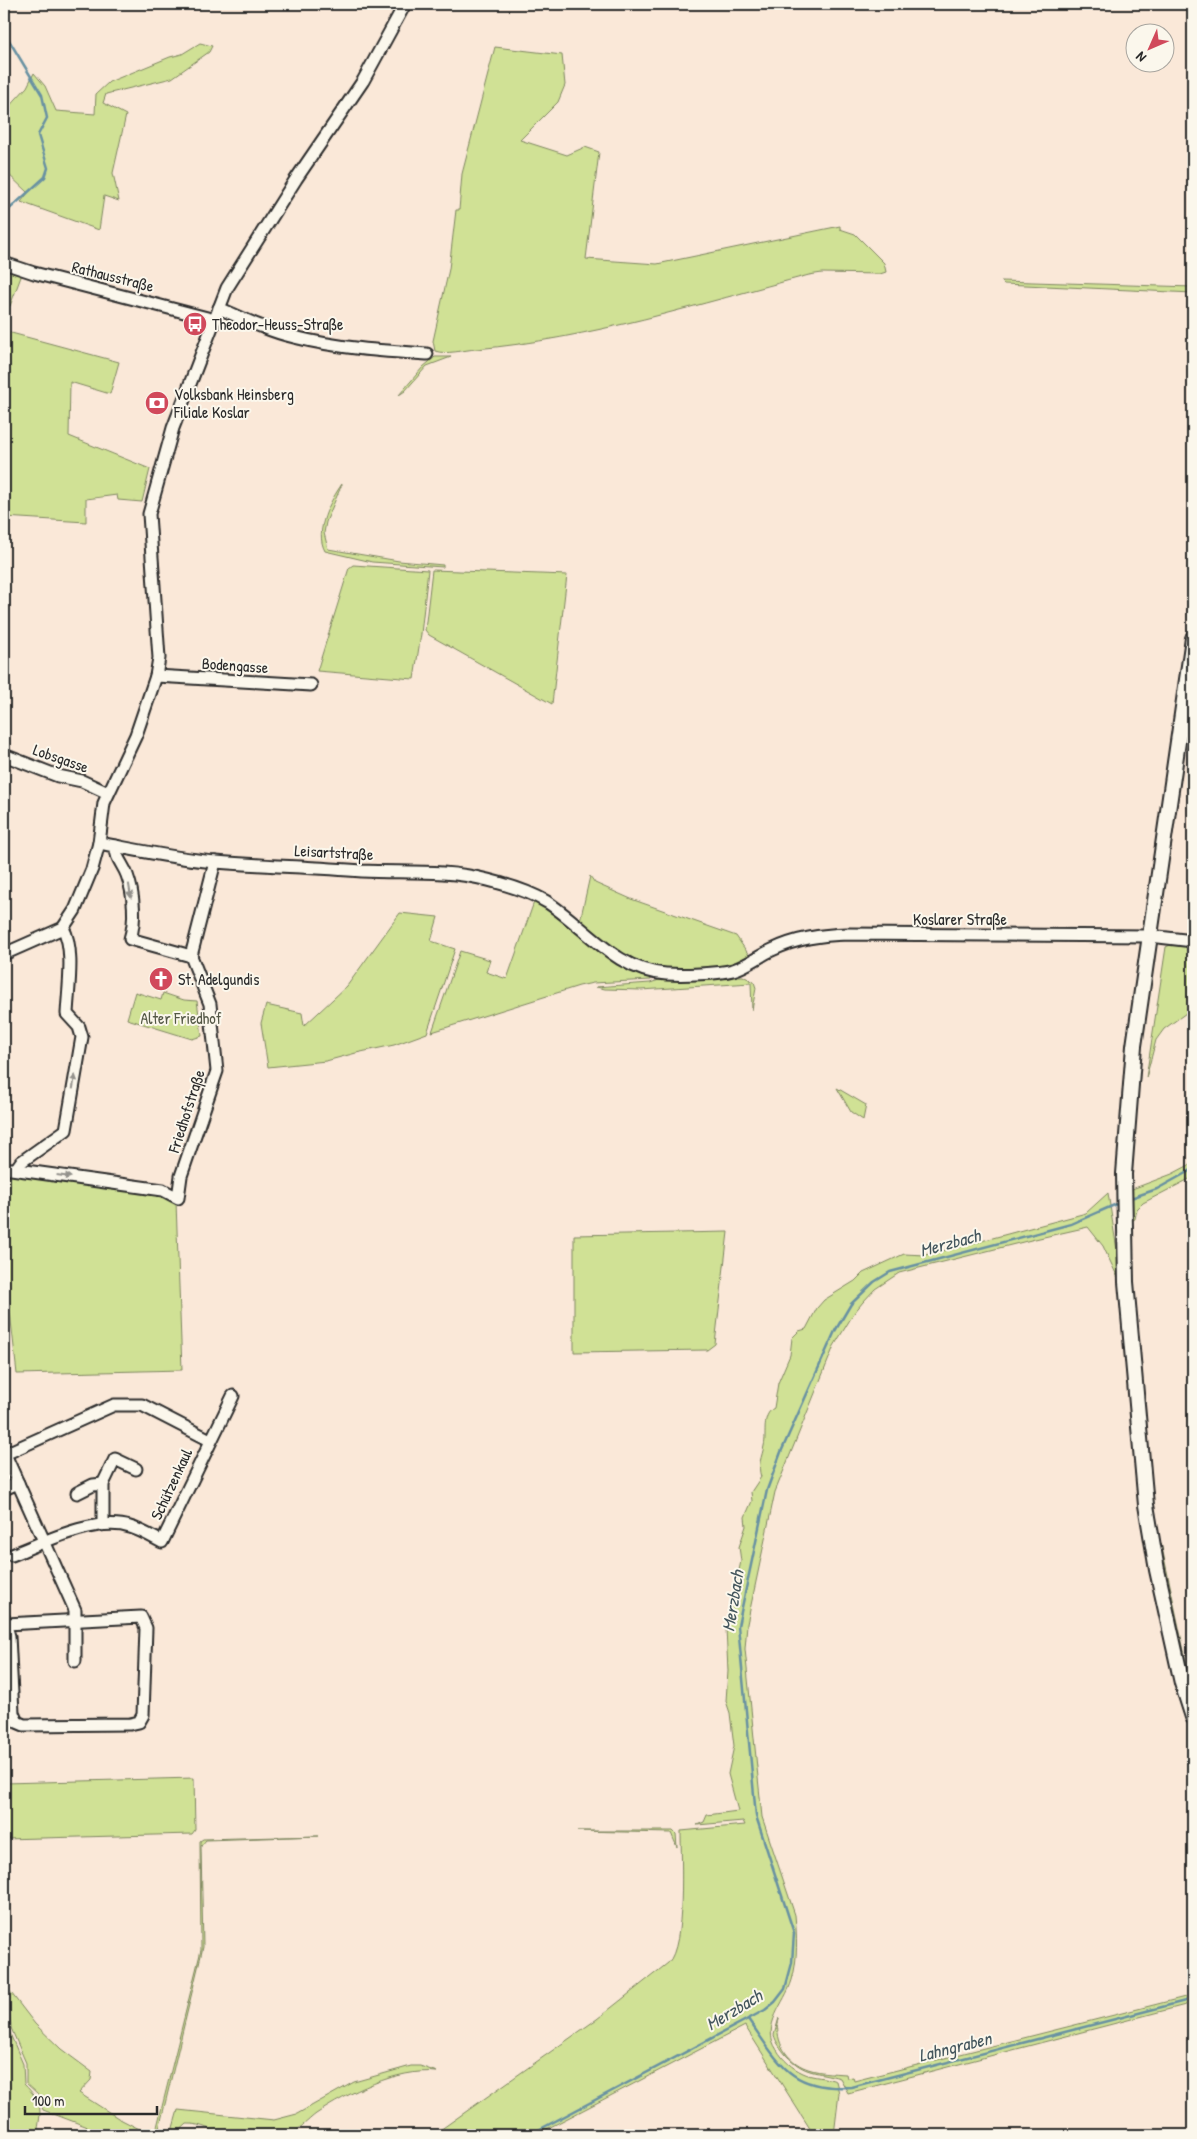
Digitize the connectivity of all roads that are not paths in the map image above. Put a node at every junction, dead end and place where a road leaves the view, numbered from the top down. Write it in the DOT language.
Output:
graph roads {
  1 [pos="405,4"];
  2 [pos="4,263"];
  3 [pos="219,308"];
  4 [pos="214,320"];
  5 [pos="427,354"];
  6 [pos="1193,638"];
  7 [pos="156,676"];
  8 [pos="311,685"];
  9 [pos="4,755"];
  10 [pos="108,793"];
  11 [pos="99,843"];
  12 [pos="116,846"];
  13 [pos="215,862"];
  14 [pos="63,928"];
  15 [pos="1150,936"];
  16 [pos="1193,941"];
  17 [pos="4,954"];
  18 [pos="190,956"];
  19 [pos="734,970"];
  20 [pos="4,1168"];
  21 [pos="16,1170"];
  22 [pos="233,1396"];
  23 [pos="210,1440"];
  24 [pos="4,1453"];
  25 [pos="136,1469"];
  26 [pos="18,1482"];
  27 [pos="103,1484"];
  28 [pos="4,1489"];
  29 [pos="77,1493"];
  30 [pos="103,1524"];
  31 [pos="45,1542"];
  32 [pos="12,1555"];
  33 [pos="5,1621"];
  34 [pos="77,1621"];
  35 [pos="75,1661"];
  36 [pos="1193,1717"];
  1 -- 3 [label="street"];
  2 -- 4 [label="street, Rathausstraße"];
  3 -- 4 [label="street"];
  3 -- 5 [label="street"];
  4 -- 7 [label="street"];
  6 -- 15 [label="main road"];
  7 -- 8 [label="street, Bodengasse"];
  7 -- 10 [label="street"];
  9 -- 10 [label="street, Lobsgasse"];
  10 -- 11 [label="street"];
  11 -- 12 [label="street, Leisartstraße"];
  11 -- 14 [label="street"];
  12 -- 13 [label="street, Leisartstraße"];
  12 -- 18 [label="street, one-way"];
  13 -- 18 [label="street"];
  13 -- 19 [label="street, Leisartstraße"];
  14 -- 17 [label="street"];
  21 -- 14 [label="street, one-way"];
  15 -- 16 [label="street, Koslarer Straße"];
  15 -- 19 [label="street, Koslarer Straße"];
  15 -- 36 [label="main road"];
  21 -- 18 [label="street, Friedhofstraße, one-way"];
  20 -- 21 [label="street, Friedhofstraße"];
  22 -- 23 [label="street, Schützenkaul"];
  23 -- 24 [label="street, Schützenkaul"];
  23 -- 30 [label="street, Schützenkaul"];
  24 -- 26 [label="street"];
  25 -- 27 [label="street"];
  26 -- 28 [label="street"];
  26 -- 31 [label="street"];
  27 -- 29 [label="street"];
  27 -- 30 [label="street"];
  30 -- 31 [label="street"];
  31 -- 32 [label="street"];
  31 -- 34 [label="street"];
  33 -- 34 [label="street"];
  33 -- 34 [label="street"];
  34 -- 35 [label="street"];
}
